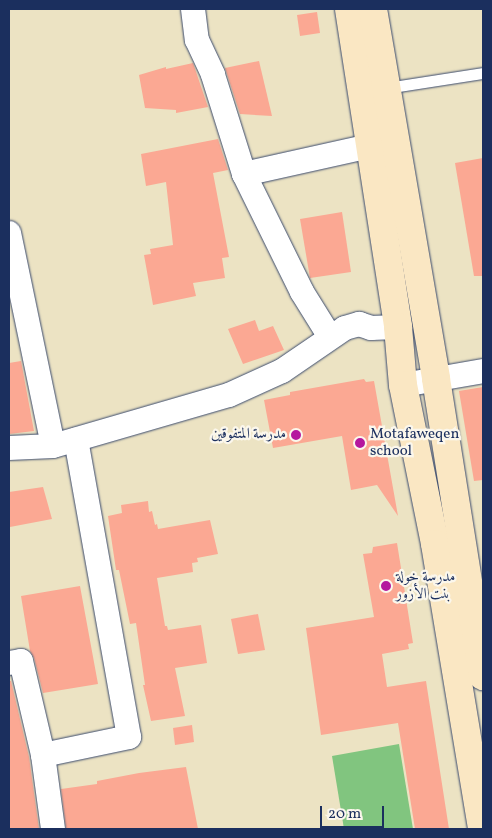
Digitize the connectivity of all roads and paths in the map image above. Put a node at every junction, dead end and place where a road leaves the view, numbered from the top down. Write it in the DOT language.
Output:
graph roads {
  1 [pos="193,9"];
  2 [pos="349,9"];
  3 [pos="373,9"];
  4 [pos="483,73"];
  5 [pos="386,88"];
  6 [pos="370,146"];
  7 [pos="244,174"];
  8 [pos="9,233"];
  9 [pos="398,327"];
  10 [pos="330,337"];
  11 [pos="483,371"];
  12 [pos="436,378"];
  13 [pos="403,385"];
  14 [pos="76,440"];
  15 [pos="54,446"];
  16 [pos="9,448"];
  17 [pos="9,663"];
  18 [pos="483,676"];
  19 [pos="42,755"];
  20 [pos="53,829"];
  21 [pos="482,829"];
  1 -- 7 [label="street"];
  2 -- 6 [label="main road"];
  3 -- 5 [label="main road"];
  4 -- 5 [label="lane"];
  5 -- 12 [label="main road"];
  6 -- 7 [label="street"];
  6 -- 9 [label="main road"];
  7 -- 10 [label="street"];
  8 -- 15 [label="street"];
  9 -- 10 [label="street"];
  9 -- 13 [label="main road"];
  10 -- 14 [label="street"];
  11 -- 12 [label="street"];
  12 -- 13 [label="street"];
  12 -- 18 [label="main road"];
  13 -- 21 [label="main road"];
  14 -- 15 [label="street"];
  14 -- 19 [label="street"];
  15 -- 16 [label="street"];
  17 -- 19 [label="street"];
  19 -- 20 [label="street"];
}
